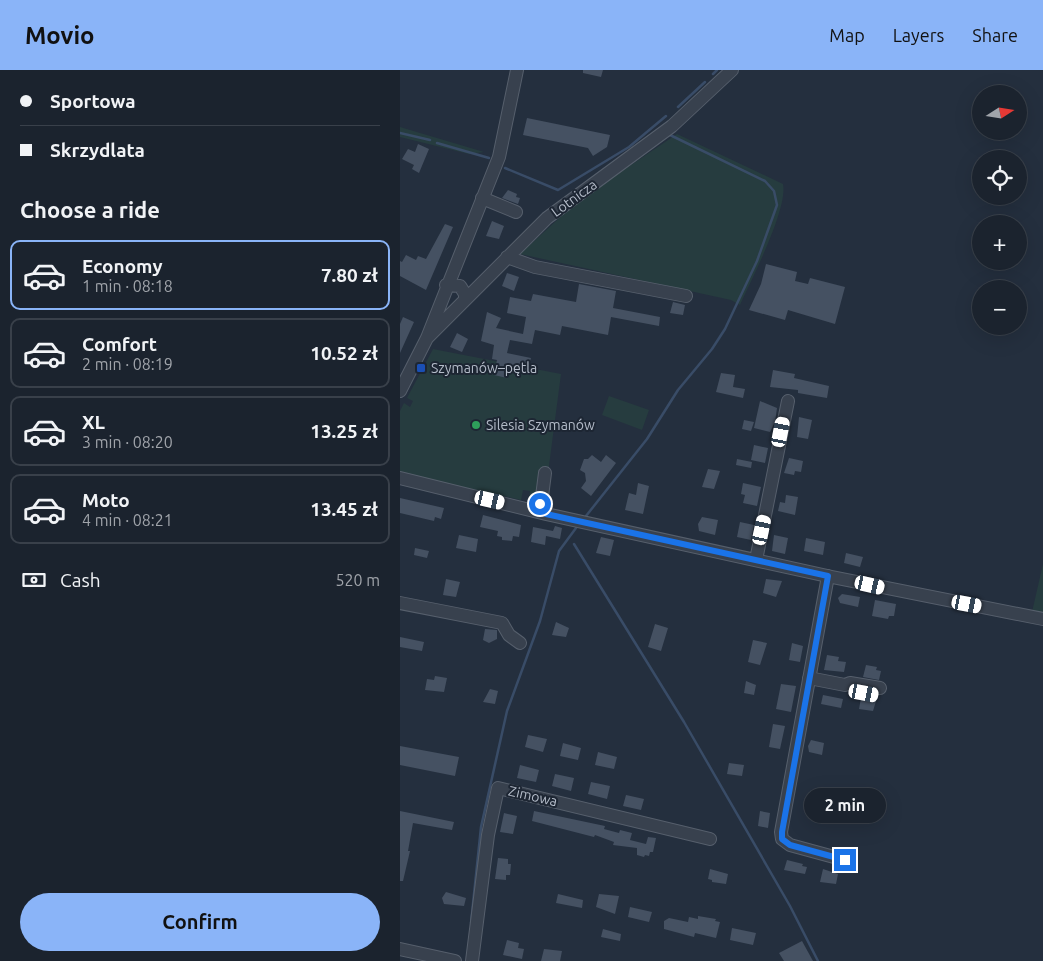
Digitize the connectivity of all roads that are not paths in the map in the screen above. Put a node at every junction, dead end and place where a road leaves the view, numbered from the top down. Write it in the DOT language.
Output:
graph roads {
  1 [pos="517,70"];
  2 [pos="732,70"];
  3 [pos="482,198"];
  4 [pos="516,212"];
  5 [pos="506,257"];
  6 [pos="446,285"];
  7 [pos="686,296"];
  8 [pos="465,300"];
  9 [pos="427,338"];
  10 [pos="400,391"];
  11 [pos="788,402"];
  12 [pos="544,473"];
  13 [pos="400,478"];
  14 [pos="540,512"];
  15 [pos="756,560"];
  16 [pos="828,576"];
  17 [pos="400,603"];
  18 [pos="1043,619"];
  19 [pos="520,643"];
  20 [pos="810,678"];
  21 [pos="879,692"];
  22 [pos="710,839"];
  23 [pos="845,860"];
  24 [pos="400,949"];
  25 [pos="455,961"];
  26 [pos="472,961"];
  1 -- 3 [label="street, Lotnicza"];
  2 -- 5 [label="street, Lotnicza"];
  3 -- 4 [label="street"];
  3 -- 6 [label="street, Lotnicza"];
  5 -- 7 [label="street"];
  5 -- 8 [label="street, Lotnicza"];
  6 -- 8 [label="street"];
  6 -- 9 [label="street, Lotnicza"];
  8 -- 9 [label="street, Lotnicza"];
  9 -- 10 [label="street, Lotnicza"];
  11 -- 15 [label="street"];
  12 -- 14 [label="street"];
  13 -- 14 [label="street"];
  14 -- 15 [label="street"];
  15 -- 16 [label="street"];
  16 -- 18 [label="street"];
  16 -- 20 [label="street"];
  17 -- 19 [label="street"];
  20 -- 21 [label="street"];
  20 -- 23 [label="street"];
  22 -- 26 [label="street, Zimowa"];
  24 -- 25 [label="street"];
}
